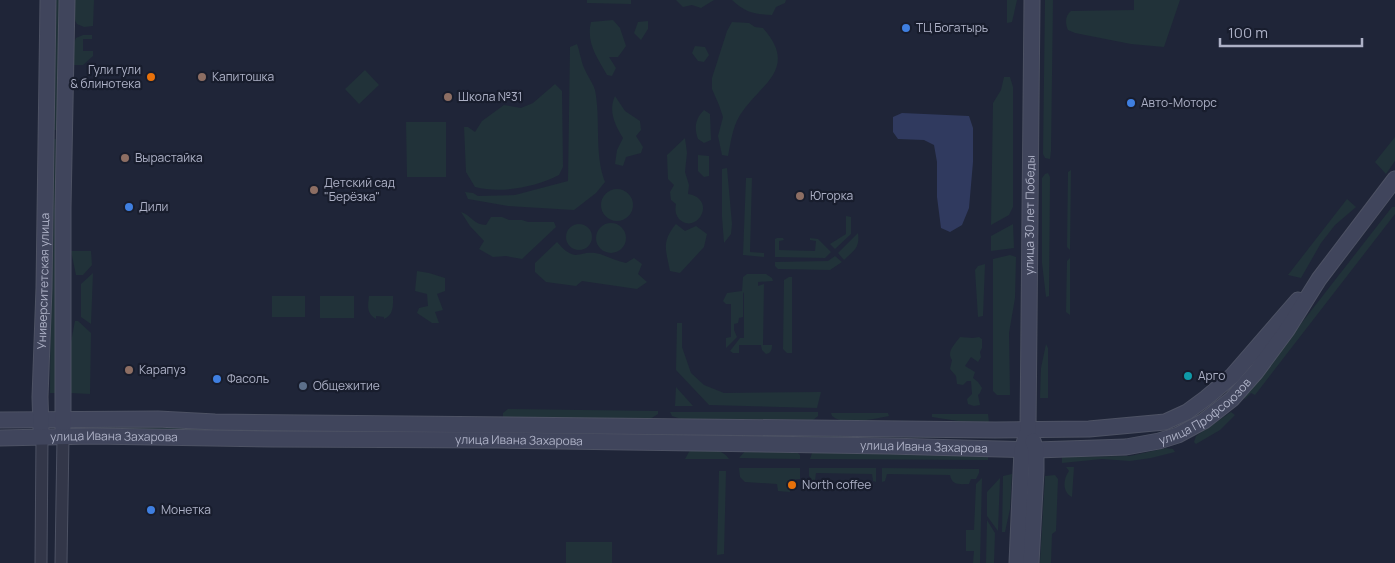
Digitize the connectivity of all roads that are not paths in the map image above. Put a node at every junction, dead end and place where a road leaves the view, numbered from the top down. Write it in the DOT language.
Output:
graph roads {
  1 [pos="48,0"];
  2 [pos="67,0"];
  3 [pos="1032,0"];
  4 [pos="1395,179"];
  5 [pos="1318,279"];
  6 [pos="41,419"];
  7 [pos="63,419"];
  8 [pos="0,420"];
  9 [pos="1028,430"];
  10 [pos="63,437"];
  11 [pos="0,438"];
  12 [pos="42,438"];
  13 [pos="1029,450"];
  14 [pos="41,563"];
  15 [pos="61,563"];
  16 [pos="1017,563"];
  17 [pos="1031,563"];
  1 -- 6 [label="main road, Университетская улица"];
  2 -- 7 [label="main road, Университетская улица"];
  3 -- 9 [label="main road, улица 30 лет Победы"];
  4 -- 5 [label="main road, улица Профсоюзов"];
  5 -- 9 [label="main road, улица Профсоюзов"];
  5 -- 13 [label="main road, улица Профсоюзов"];
  6 -- 7 [label="main road, улица Ивана Захарова"];
  6 -- 8 [label="main road, улица Ивана Захарова"];
  6 -- 12 [label="main road, Университетская улица"];
  7 -- 9 [label="main road, улица Ивана Захарова"];
  7 -- 10 [label="main road, Университетская улица"];
  9 -- 13 [label="main road, улица 30 лет Победы"];
  10 -- 12 [label="main road, улица Ивана Захарова"];
  10 -- 13 [label="main road, улица Ивана Захарова"];
  10 -- 15 [label="street, Университетская улица"];
  11 -- 12 [label="main road, улица Ивана Захарова"];
  12 -- 14 [label="street, Университетская улица"];
  13 -- 16 [label="main road, улица 30 лет Победы"];
  13 -- 17 [label="main road, улица 30 лет Победы"];
}
